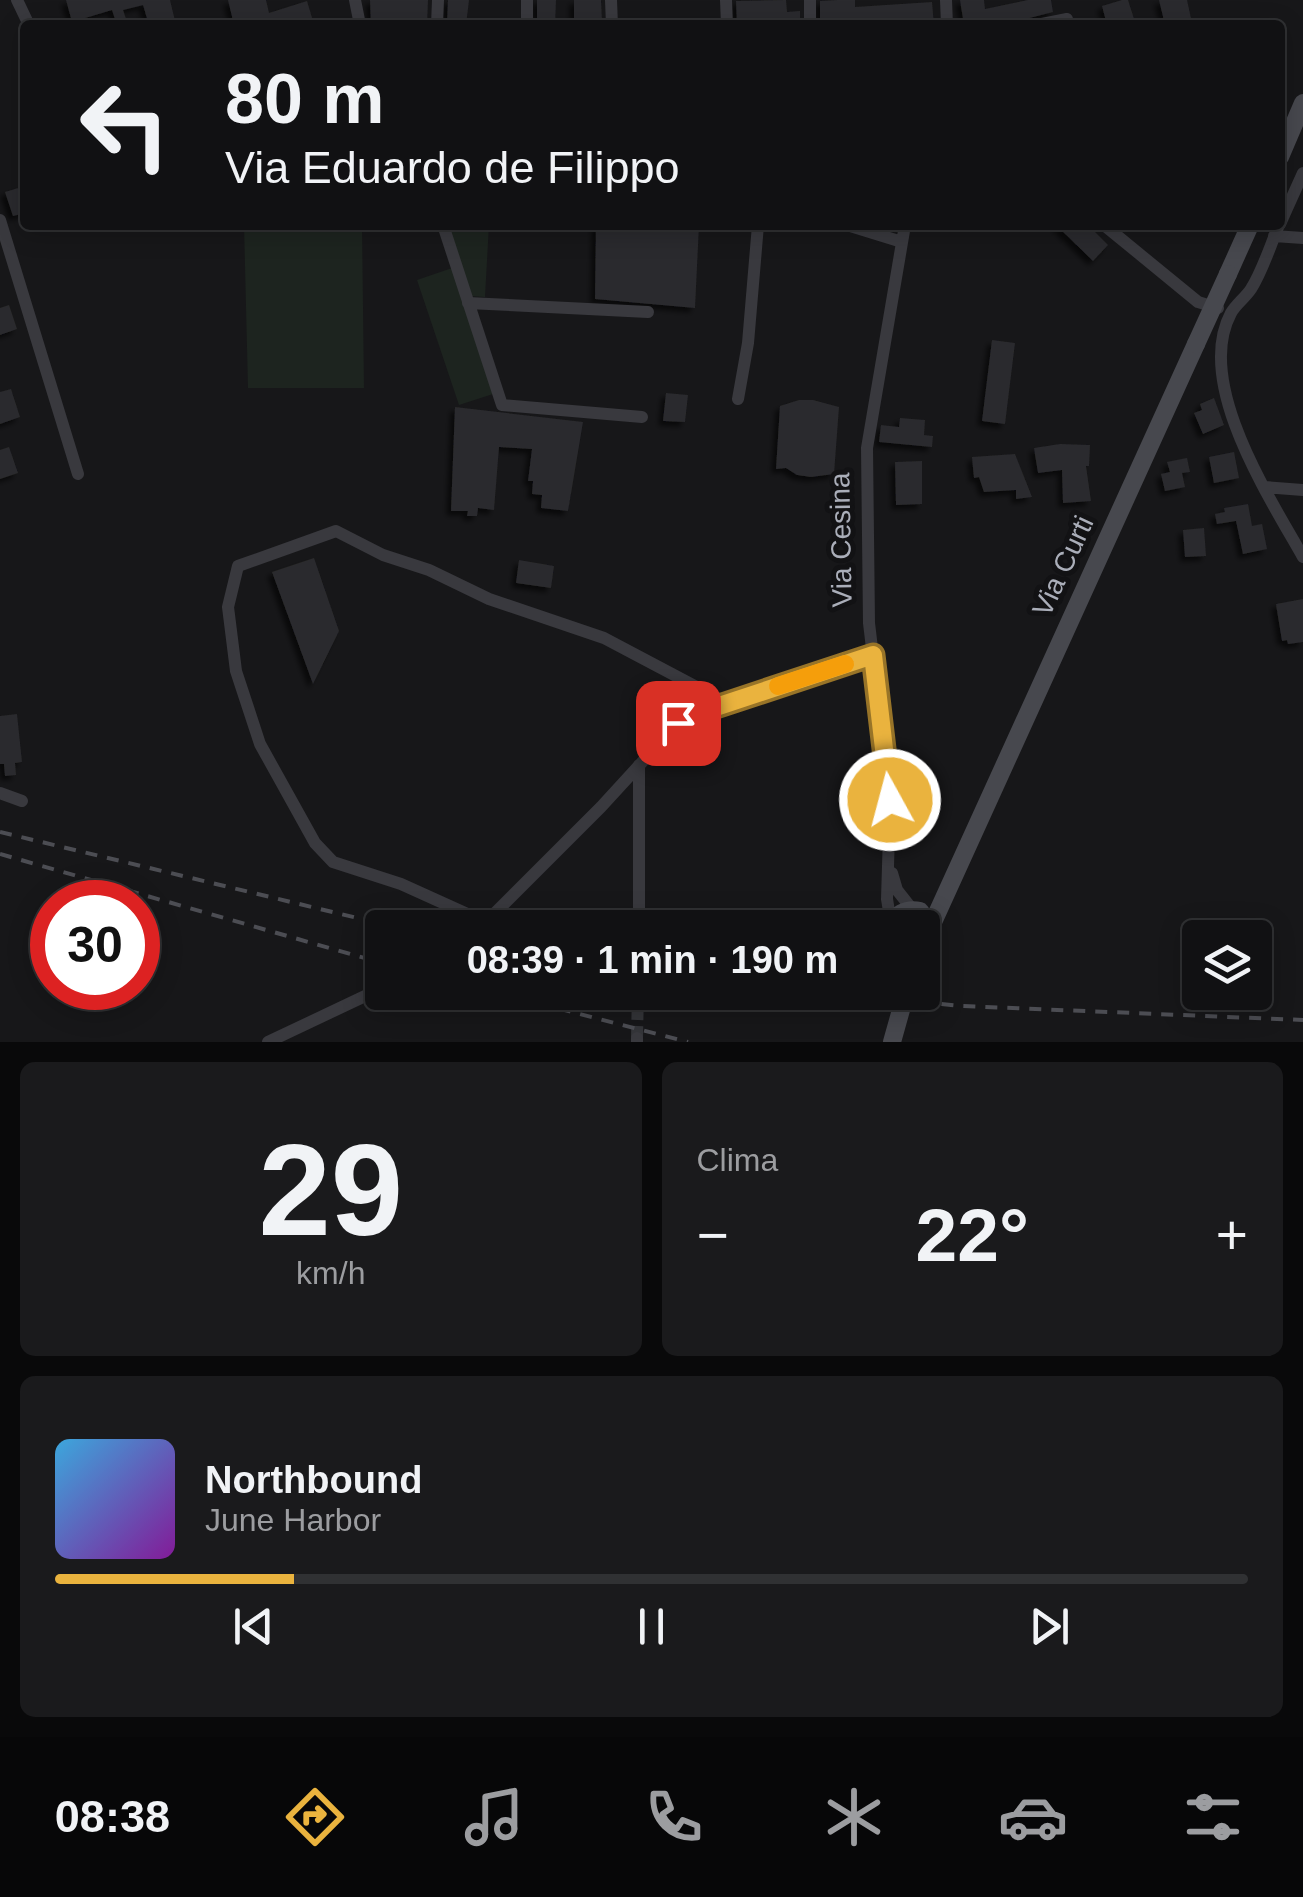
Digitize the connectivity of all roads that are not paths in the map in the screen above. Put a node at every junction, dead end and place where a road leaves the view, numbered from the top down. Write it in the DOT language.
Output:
graph roads {
  1 [pos="1303,102"];
  2 [pos="1285,145"];
  3 [pos="1303,173"];
  4 [pos="1285,213"];
  5 [pos="0,220"];
  6 [pos="445,230"];
  7 [pos="758,230"];
  8 [pos="863,230"];
  9 [pos="904,230"];
  10 [pos="1110,230"];
  11 [pos="1248,230"];
  12 [pos="1277,230"];
  13 [pos="902,242"];
  14 [pos="468,303"];
  15 [pos="648,312"];
  16 [pos="1231,312"];
  17 [pos="738,399"];
  18 [pos="642,417"];
  19 [pos="78,474"];
  20 [pos="1264,487"];
  21 [pos="1303,490"];
  22 [pos="1303,556"];
  23 [pos="873,655"];
  24 [pos="726,703"];
  25 [pos="639,765"];
  26 [pos="0,794"];
  27 [pos="22,801"];
  28 [pos="888,863"];
  29 [pos="949,889"];
  30 [pos="452,910"];
  31 [pos="497,910"];
  32 [pos="639,910"];
  33 [pos="889,910"];
  34 [pos="916,910"];
  35 [pos="939,910"];
  36 [pos="365,996"];
  37 [pos="892,1010"];
  38 [pos="901,1010"];
  39 [pos="268,1042"];
  40 [pos="891,1042"];
  1 -- 2 [label="main road"];
  3 -- 4 [label="street"];
  5 -- 19 [label="street"];
  6 -- 14 [label="street"];
  7 -- 17 [label="street"];
  8 -- 13 [label="street"];
  9 -- 13 [label="street, Via Cesina"];
  10 -- 16 [label="street"];
  11 -- 29 [label="main road, Via Curti, bridge"];
  12 -- 16 [label="street"];
  13 -- 23 [label="street, Via Cesina"];
  14 -- 15 [label="street"];
  14 -- 18 [label="street"];
  16 -- 20 [label="street"];
  20 -- 21 [label="street"];
  20 -- 22 [label="street"];
  23 -- 24 [label="street"];
  23 -- 28 [label="street, Via Cesina"];
  24 -- 25 [label="street"];
  24 -- 30 [label="street"];
  25 -- 31 [label="street"];
  25 -- 32 [label="street"];
  26 -- 27 [label="street"];
  28 -- 33 [label="street"];
  28 -- 34 [label="street, Via Cesina"];
  29 -- 34 [label="main road"];
  29 -- 35 [label="main road, Via Curti"];
  36 -- 39 [label="street"];
  37 -- 40 [label="main road"];
  38 -- 40 [label="main road"];
}
